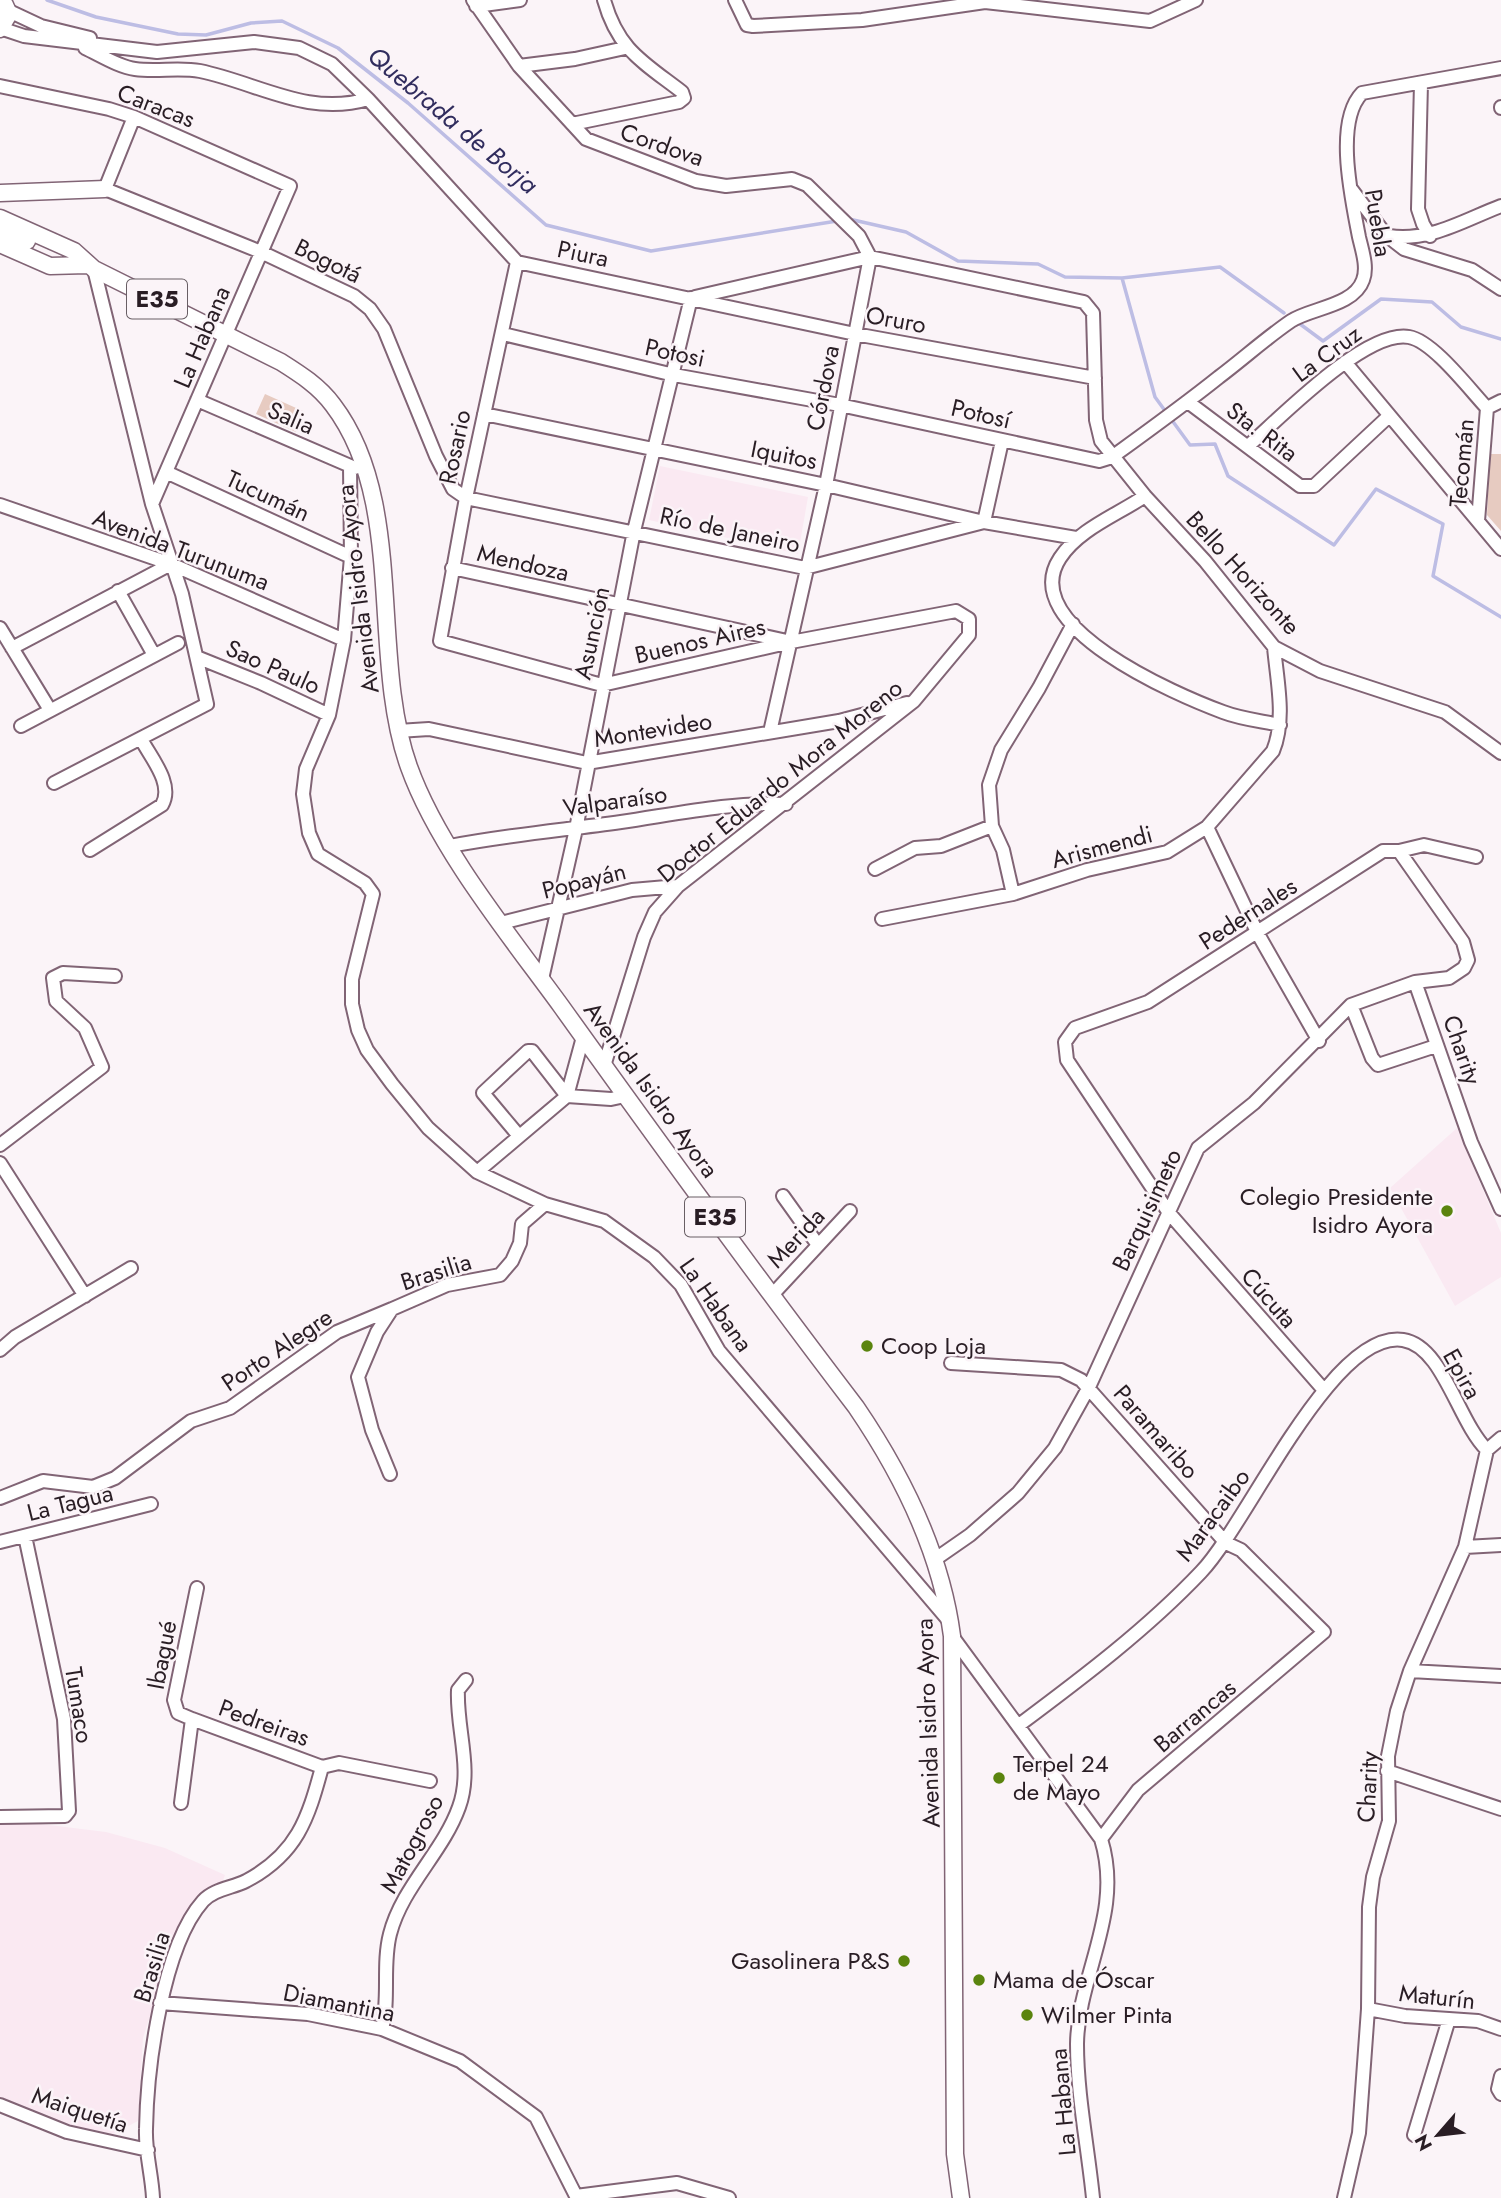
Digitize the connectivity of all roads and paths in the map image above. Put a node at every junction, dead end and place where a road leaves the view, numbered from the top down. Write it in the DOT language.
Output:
graph roads {
  1 [pos="520,0"];
  2 [pos="604,0"];
  3 [pos="735,0"];
  4 [pos="1196,0"];
  5 [pos="475,3"];
  6 [pos="5,5"];
  7 [pos="0,29"];
  8 [pos="75,44"];
  9 [pos="625,48"];
  10 [pos="145,50"];
  11 [pos="519,66"];
  12 [pos="1501,68"];
  13 [pos="1421,83"];
  14 [pos="0,86"];
  15 [pos="369,99"];
  16 [pos="134,117"];
  17 [pos="572,124"];
  18 [pos="290,186"];
  19 [pos="1350,187"];
  20 [pos="105,188"];
  21 [pos="0,193"];
  22 [pos="1501,206"];
  23 [pos="0,218"];
  24 [pos="0,230"];
  25 [pos="1386,235"];
  26 [pos="1430,236"];
  27 [pos="0,244"];
  28 [pos="261,252"];
  29 [pos="870,257"];
  30 [pos="517,262"];
  31 [pos="88,266"];
  32 [pos="1501,289"];
  33 [pos="691,298"];
  34 [pos="1091,307"];
  35 [pos="226,333"];
  36 [pos="503,334"];
  37 [pos="855,334"];
  38 [pos="1345,362"];
  39 [pos="674,375"];
  40 [pos="1095,378"];
  41 [pos="197,400"];
  42 [pos="1501,401"];
  43 [pos="1188,402"];
  44 [pos="840,405"];
  45 [pos="1487,408"];
  46 [pos="484,414"];
  47 [pos="1389,416"];
  48 [pos="1002,441"];
  49 [pos="1248,446"];
  50 [pos="654,450"];
  51 [pos="1112,457"];
  52 [pos="350,466"];
  53 [pos="166,472"];
  54 [pos="368,474"];
  55 [pos="826,485"];
  56 [pos="1145,496"];
  57 [pos="466,498"];
  58 [pos="152,504"];
  59 [pos="0,505"];
  60 [pos="984,522"];
  61 [pos="1478,522"];
  62 [pos="634,531"];
  63 [pos="1076,538"];
  64 [pos="1501,549"];
  65 [pos="351,557"];
  66 [pos="171,564"];
  67 [pos="452,568"];
  68 [pos="806,568"];
  69 [pos="118,591"];
  70 [pos="620,606"];
  71 [pos="970,619"];
  72 [pos="1073,624"];
  73 [pos="0,628"];
  74 [pos="344,640"];
  75 [pos="440,641"];
  76 [pos="791,642"];
  77 [pos="178,643"];
  78 [pos="1274,647"];
  79 [pos="12,648"];
  80 [pos="155,655"];
  81 [pos="199,658"];
  82 [pos="602,685"];
  83 [pos="914,701"];
  84 [pos="50,710"];
  85 [pos="329,715"];
  86 [pos="1280,725"];
  87 [pos="21,726"];
  88 [pos="398,731"];
  89 [pos="770,732"];
  90 [pos="141,739"];
  91 [pos="1501,753"];
  92 [pos="587,763"];
  93 [pos="54,783"];
  94 [pos="786,804"];
  95 [pos="992,826"];
  96 [pos="1207,827"];
  97 [pos="576,829"];
  98 [pos="450,846"];
  99 [pos="90,850"];
  100 [pos="1399,851"];
  101 [pos="1476,857"];
  102 [pos="875,869"];
  103 [pos="678,886"];
  104 [pos="1013,894"];
  105 [pos="558,909"];
  106 [pos="882,919"];
  107 [pos="501,923"];
  108 [pos="1258,934"];
  109 [pos="115,976"];
  110 [pos="542,979"];
  111 [pos="1415,982"];
  112 [pos="1351,1005"];
  113 [pos="583,1037"];
  114 [pos="1319,1041"];
  115 [pos="1437,1046"];
  116 [pos="1068,1060"];
  117 [pos="604,1066"];
  118 [pos="566,1096"];
  119 [pos="625,1096"];
  120 [pos="519,1136"];
  121 [pos="0,1145"];
  122 [pos="0,1163"];
  123 [pos="477,1172"];
  124 [pos="783,1196"];
  125 [pos="545,1205"];
  126 [pos="1501,1209"];
  127 [pos="850,1211"];
  128 [pos="1169,1213"];
  129 [pos="818,1245"];
  130 [pos="131,1268"];
  131 [pos="773,1294"];
  132 [pos="85,1296"];
  133 [pos="392,1309"];
  134 [pos="1387,1339"];
  135 [pos="0,1350"];
  136 [pos="951,1363"];
  137 [pos="1089,1387"];
  138 [pos="1322,1389"];
  139 [pos="1501,1438"];
  140 [pos="1487,1450"];
  141 [pos="390,1474"];
  142 [pos="0,1498"];
  143 [pos="151,1504"];
  144 [pos="25,1536"];
  145 [pos="0,1542"];
  146 [pos="1226,1543"];
  147 [pos="1501,1545"];
  148 [pos="1465,1547"];
  149 [pos="934,1560"];
  150 [pos="197,1588"];
  151 [pos="951,1629"];
  152 [pos="1324,1632"];
  153 [pos="1410,1671"];
  154 [pos="1501,1676"];
  155 [pos="466,1680"];
  156 [pos="192,1719"];
  157 [pos="1019,1725"];
  158 [pos="322,1767"];
  159 [pos="1387,1771"];
  160 [pos="430,1781"];
  161 [pos="181,1803"];
  162 [pos="1501,1809"];
  163 [pos="0,1818"];
  164 [pos="1101,1839"];
  165 [pos="160,2003"];
  166 [pos="1368,2009"];
  167 [pos="1449,2020"];
  168 [pos="382,2029"];
  169 [pos="1501,2029"];
  170 [pos="1501,2076"];
  171 [pos="1501,2094"];
  172 [pos="0,2105"];
  173 [pos="1414,2135"];
  174 [pos="148,2151"];
  175 [pos="576,2197"];
  176 [pos="153,2198"];
  177 [pos="729,2198"];
  178 [pos="961,2198"];
  179 [pos="1093,2198"];
  180 [pos="1345,2198"];
  1 -- 5 [label="street"];
  2 -- 9 [label="street"];
  3 -- 4 [label="street"];
  5 -- 11 [label="street, Cordova"];
  6 -- 7 [label="main road"];
  6 -- 10 [label="street"];
  7 -- 8 [label="street"];
  8 -- 10 [label="street"];
  8 -- 15 [label="street"];
  9 -- 11 [label="street"];
  9 -- 17 [label="street"];
  10 -- 15 [label="street"];
  11 -- 17 [label="street, Cordova"];
  12 -- 13 [label="street, Puebla"];
  13 -- 19 [label="street, Puebla"];
  13 -- 26 [label="street"];
  14 -- 16 [label="street, Caracas"];
  15 -- 30 [label="street"];
  16 -- 18 [label="street, Caracas"];
  16 -- 20 [label="street"];
  17 -- 29 [label="street, Cordova"];
  18 -- 28 [label="street, La Habana"];
  19 -- 25 [label="street"];
  19 -- 43 [label="street, Puebla"];
  20 -- 21 [label="main road"];
  20 -- 28 [label="street, Bogotá"];
  22 -- 26 [label="street"];
  23 -- 31 [label="main road, Avenida Isidro Ayora / E35"];
  24 -- 31 [label="main road"];
  25 -- 26 [label="street"];
  25 -- 32 [label="street"];
  27 -- 31 [label="main road, Avenida Isidro Ayora / E35"];
  28 -- 35 [label="street, La Habana"];
  28 -- 57 [label="street, Bogotá"];
  29 -- 33 [label="street, Piura"];
  29 -- 34 [label="street, Piura"];
  29 -- 37 [label="street, Córdova"];
  30 -- 33 [label="street, Piura"];
  30 -- 36 [label="street, Rosario"];
  31 -- 35 [label="main road, Avenida Isidro Ayora / E35"];
  31 -- 58 [label="street"];
  33 -- 37 [label="street, Oruro"];
  33 -- 39 [label="street, Asunción"];
  34 -- 40 [label="street, Bello Horizonte"];
  35 -- 41 [label="street, La Habana"];
  35 -- 54 [label="main road, Avenida Isidro Ayora / E35"];
  36 -- 39 [label="street, Potosi"];
  36 -- 46 [label="street, Rosario"];
  37 -- 40 [label="street, Oruro"];
  37 -- 44 [label="street, Córdova"];
  38 -- 45 [label="street, La Cruz"];
  38 -- 47 [label="street"];
  38 -- 49 [label="street, La Cruz"];
  39 -- 44 [label="street, Potosi"];
  39 -- 50 [label="street, Asunción"];
  40 -- 51 [label="street, Bello Horizonte"];
  41 -- 52 [label="street, Salia"];
  41 -- 53 [label="street, La Habana"];
  42 -- 45 [label="street"];
  43 -- 49 [label="street, Sta. Rita"];
  43 -- 51 [label="street, Puebla"];
  44 -- 48 [label="street, Potosí"];
  44 -- 55 [label="street, Córdova"];
  45 -- 61 [label="street, Tecomán"];
  46 -- 50 [label="street, Iquitos"];
  46 -- 57 [label="street, Rosario"];
  47 -- 49 [label="street, Sta. Rita"];
  47 -- 61 [label="street"];
  48 -- 51 [label="street, Potosí"];
  48 -- 60 [label="street"];
  50 -- 55 [label="street, Iquitos"];
  50 -- 62 [label="street, Asunción"];
  51 -- 56 [label="street, Bello Horizonte"];
  52 -- 54 [label="street, Salia"];
  52 -- 65 [label="street"];
  53 -- 58 [label="street, La Habana"];
  53 -- 65 [label="street, Tucumán"];
  54 -- 88 [label="main road, Avenida Isidro Ayora / E35"];
  55 -- 60 [label="street, Iquitos"];
  55 -- 68 [label="street, Córdova"];
  56 -- 63 [label="street"];
  56 -- 78 [label="street, Bello Horizonte"];
  57 -- 62 [label="street, Río de Janeiro"];
  57 -- 67 [label="street, Rosario"];
  58 -- 66 [label="street"];
  59 -- 66 [label="street, Avenida Turunuma"];
  60 -- 63 [label="street, Iquitos"];
  60 -- 68 [label="street, Río de Janeiro"];
  61 -- 64 [label="street"];
  62 -- 68 [label="street, Río de Janeiro"];
  62 -- 70 [label="street, Asunción"];
  63 -- 72 [label="street"];
  65 -- 74 [label="street"];
  66 -- 69 [label="street"];
  66 -- 74 [label="street, Avenida Turunuma"];
  66 -- 81 [label="street"];
  67 -- 70 [label="street, Mendoza"];
  67 -- 75 [label="street, Rosario"];
  68 -- 76 [label="street, Córdova"];
  69 -- 79 [label="street"];
  69 -- 80 [label="street"];
  70 -- 76 [label="street, Mendoza"];
  70 -- 82 [label="street, Asunción"];
  71 -- 76 [label="street, Buenos Aires"];
  71 -- 83 [label="street, Doctor Eduardo Mora Moreno"];
  72 -- 86 [label="street"];
  72 -- 95 [label="street"];
  73 -- 79 [label="street"];
  74 -- 85 [label="street"];
  75 -- 82 [label="street, Buenos Aires"];
  76 -- 82 [label="street, Buenos Aires"];
  76 -- 89 [label="street, Córdova"];
  77 -- 80 [label="street"];
  78 -- 86 [label="street, Arismendi"];
  78 -- 91 [label="street, Bello Horizonte"];
  79 -- 84 [label="street"];
  80 -- 84 [label="street"];
  81 -- 85 [label="street, Sao Paulo"];
  81 -- 90 [label="street"];
  82 -- 92 [label="street, Asunción"];
  83 -- 89 [label="street, Montevideo"];
  83 -- 94 [label="street, Doctor Eduardo Mora Moreno"];
  84 -- 87 [label="street"];
  85 -- 123 [label="street, La Habana"];
  86 -- 96 [label="street, Arismendi"];
  88 -- 92 [label="street, Montevideo"];
  88 -- 98 [label="main road, Avenida Isidro Ayora / E35"];
  89 -- 92 [label="street, Montevideo"];
  90 -- 93 [label="street"];
  90 -- 99 [label="street"];
  92 -- 97 [label="street, Asunción"];
  94 -- 97 [label="street, Valparaíso"];
  94 -- 103 [label="street, Doctor Eduardo Mora Moreno"];
  95 -- 102 [label="street"];
  95 -- 104 [label="street"];
  96 -- 104 [label="street, Arismendi"];
  96 -- 108 [label="street"];
  97 -- 98 [label="street, Valparaíso"];
  97 -- 105 [label="street, Asunción"];
  98 -- 107 [label="main road, Avenida Isidro Ayora / E35"];
  100 -- 101 [label="street, Pedernales"];
  100 -- 108 [label="street, Pedernales"];
  100 -- 111 [label="street, Barquisimeto"];
  103 -- 105 [label="street, Popayán"];
  103 -- 117 [label="street, Doctor Eduardo Mora Moreno"];
  104 -- 106 [label="street, Arismendi"];
  105 -- 107 [label="street, Popayán"];
  105 -- 110 [label="street, Asunción"];
  107 -- 110 [label="main road, Avenida Isidro Ayora / E35"];
  108 -- 114 [label="street"];
  108 -- 116 [label="street, Pedernales"];
  109 -- 121 [label="street"];
  110 -- 113 [label="main road, Avenida Isidro Ayora / E35"];
  111 -- 112 [label="street, Barquisimeto"];
  111 -- 115 [label="street, Charity"];
  112 -- 114 [label="street, Barquisimeto"];
  112 -- 115 [label="street"];
  113 -- 117 [label="main road, Avenida Isidro Ayora / E35"];
  113 -- 118 [label="street"];
  114 -- 128 [label="street, Barquisimeto"];
  115 -- 126 [label="street, Charity"];
  116 -- 128 [label="street, Cúcuta"];
  117 -- 119 [label="main road, Avenida Isidro Ayora / E35"];
  118 -- 119 [label="street"];
  118 -- 120 [label="street"];
  118 -- 120 [label="street"];
  119 -- 131 [label="main road, Avenida Isidro Ayora / E35"];
  120 -- 123 [label="street"];
  122 -- 132 [label="street"];
  123 -- 125 [label="street, La Habana"];
  124 -- 129 [label="street"];
  125 -- 133 [label="street, Brasilia"];
  125 -- 151 [label="street, La Habana"];
  127 -- 129 [label="street, Merida"];
  128 -- 137 [label="street, Barquisimeto"];
  128 -- 138 [label="street, Cúcuta"];
  129 -- 131 [label="street, Merida"];
  130 -- 132 [label="street"];
  131 -- 149 [label="main road, Avenida Isidro Ayora / E35"];
  132 -- 135 [label="street"];
  133 -- 141 [label="street, Brasilia"];
  133 -- 142 [label="street, Porto Alegre"];
  134 -- 138 [label="street, Maracaibo"];
  134 -- 140 [label="street, Epira"];
  136 -- 137 [label="street, Paramaribo"];
  137 -- 146 [label="street, Paramaribo"];
  137 -- 149 [label="street, Barquisimeto"];
  138 -- 146 [label="street, Maracaibo"];
  139 -- 140 [label="street"];
  140 -- 148 [label="street, Charity"];
  143 -- 144 [label="street, La Tagua"];
  144 -- 145 [label="street, La Tagua"];
  144 -- 163 [label="street, Tumaco"];
  146 -- 152 [label="street, Paramaribo"];
  146 -- 157 [label="street, Maracaibo"];
  147 -- 148 [label="street"];
  148 -- 153 [label="street, Charity"];
  149 -- 151 [label="main road, Avenida Isidro Ayora / E35"];
  150 -- 156 [label="street, Ibagué"];
  151 -- 157 [label="street, La Habana"];
  151 -- 178 [label="main road, Avenida Isidro Ayora / E35"];
  152 -- 164 [label="street, Barrancas"];
  153 -- 154 [label="street"];
  153 -- 159 [label="street, Charity"];
  155 -- 168 [label="street, Matogroso"];
  156 -- 158 [label="street, Pedreiras"];
  156 -- 161 [label="street, Ibagué"];
  157 -- 164 [label="street, La Habana"];
  158 -- 160 [label="street"];
  158 -- 165 [label="street, Brasilia"];
  159 -- 162 [label="street"];
  159 -- 166 [label="street, Charity"];
  164 -- 179 [label="street, La Habana"];
  165 -- 168 [label="street, Diamantina"];
  165 -- 174 [label="street, Brasilia"];
  166 -- 167 [label="street, Maturín"];
  166 -- 180 [label="street, Charity"];
  167 -- 169 [label="street, Maturín"];
  167 -- 173 [label="street"];
  168 -- 175 [label="street, Diamantina"];
  170 -- 171 [label="street"];
  172 -- 174 [label="street, Maiquetía"];
  174 -- 176 [label="street, Brasilia"];
  175 -- 177 [label="street, Diamantina"];
}
